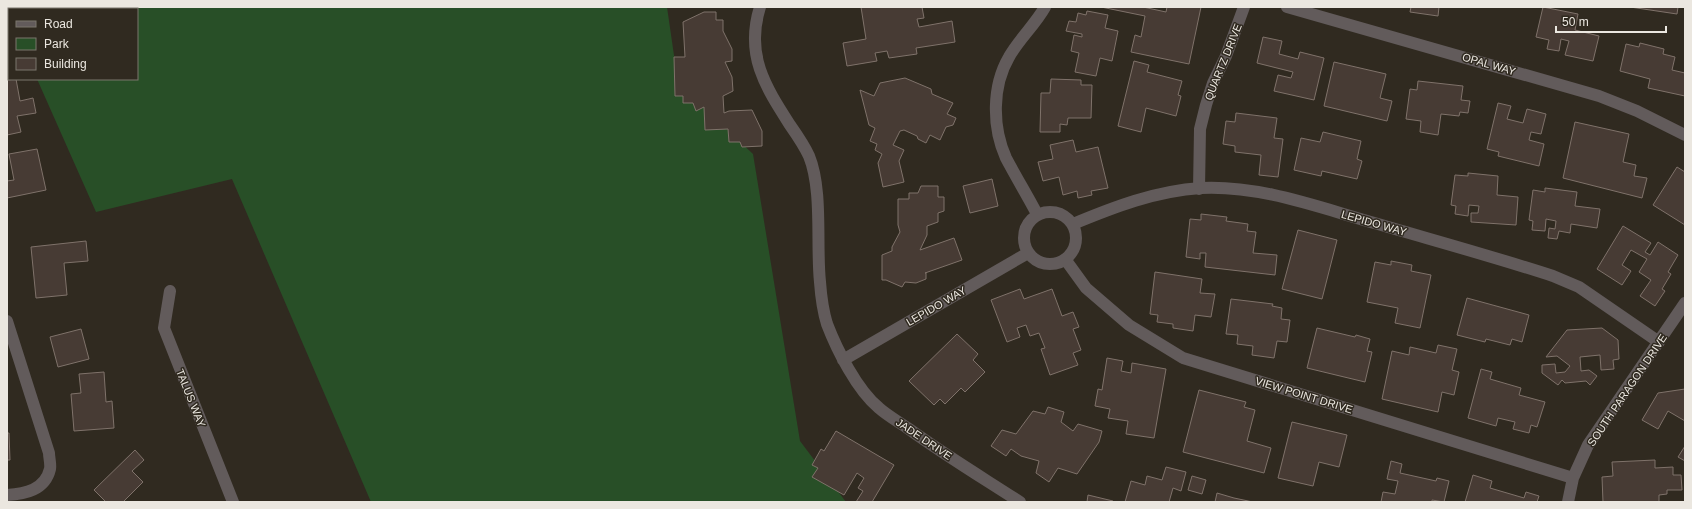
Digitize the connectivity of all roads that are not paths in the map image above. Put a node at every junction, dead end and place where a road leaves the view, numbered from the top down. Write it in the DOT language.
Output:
graph roads {
  1 [pos="760,7"];
  2 [pos="1045,7"];
  3 [pos="1244,7"];
  4 [pos="1287,7"];
  5 [pos="1685,135"];
  6 [pos="1199,188"];
  7 [pos="1037,214"];
  8 [pos="1073,224"];
  9 [pos="1028,253"];
  10 [pos="1065,260"];
  11 [pos="170,291"];
  12 [pos="1685,303"];
  13 [pos="7,321"];
  14 [pos="1659,342"];
  15 [pos="844,360"];
  16 [pos="1573,478"];
  17 [pos="7,495"];
  18 [pos="234,502"];
  19 [pos="1020,502"];
  20 [pos="1568,502"];
  1 -- 15 [label="street, JADE DRIVE"];
  2 -- 7 [label="street"];
  3 -- 6 [label="street, QUARTZ DRIVE"];
  4 -- 5 [label="street, OPAL WAY"];
  6 -- 8 [label="street, LEPIDO WAY"];
  6 -- 14 [label="street, LEPIDO WAY"];
  7 -- 8 [label="street"];
  7 -- 9 [label="street"];
  8 -- 10 [label="street"];
  9 -- 10 [label="street"];
  9 -- 15 [label="street, LEPIDO WAY"];
  10 -- 16 [label="street, VIEW POINT DRIVE"];
  11 -- 18 [label="street, TALUS WAY"];
  12 -- 14 [label="street, SOUTH PARAGON DRIVE"];
  13 -- 17 [label="street"];
  14 -- 16 [label="street, SOUTH PARAGON DRIVE"];
  15 -- 19 [label="street, JADE DRIVE"];
  16 -- 20 [label="street, SOUTH PARAGON DRIVE"];
}
